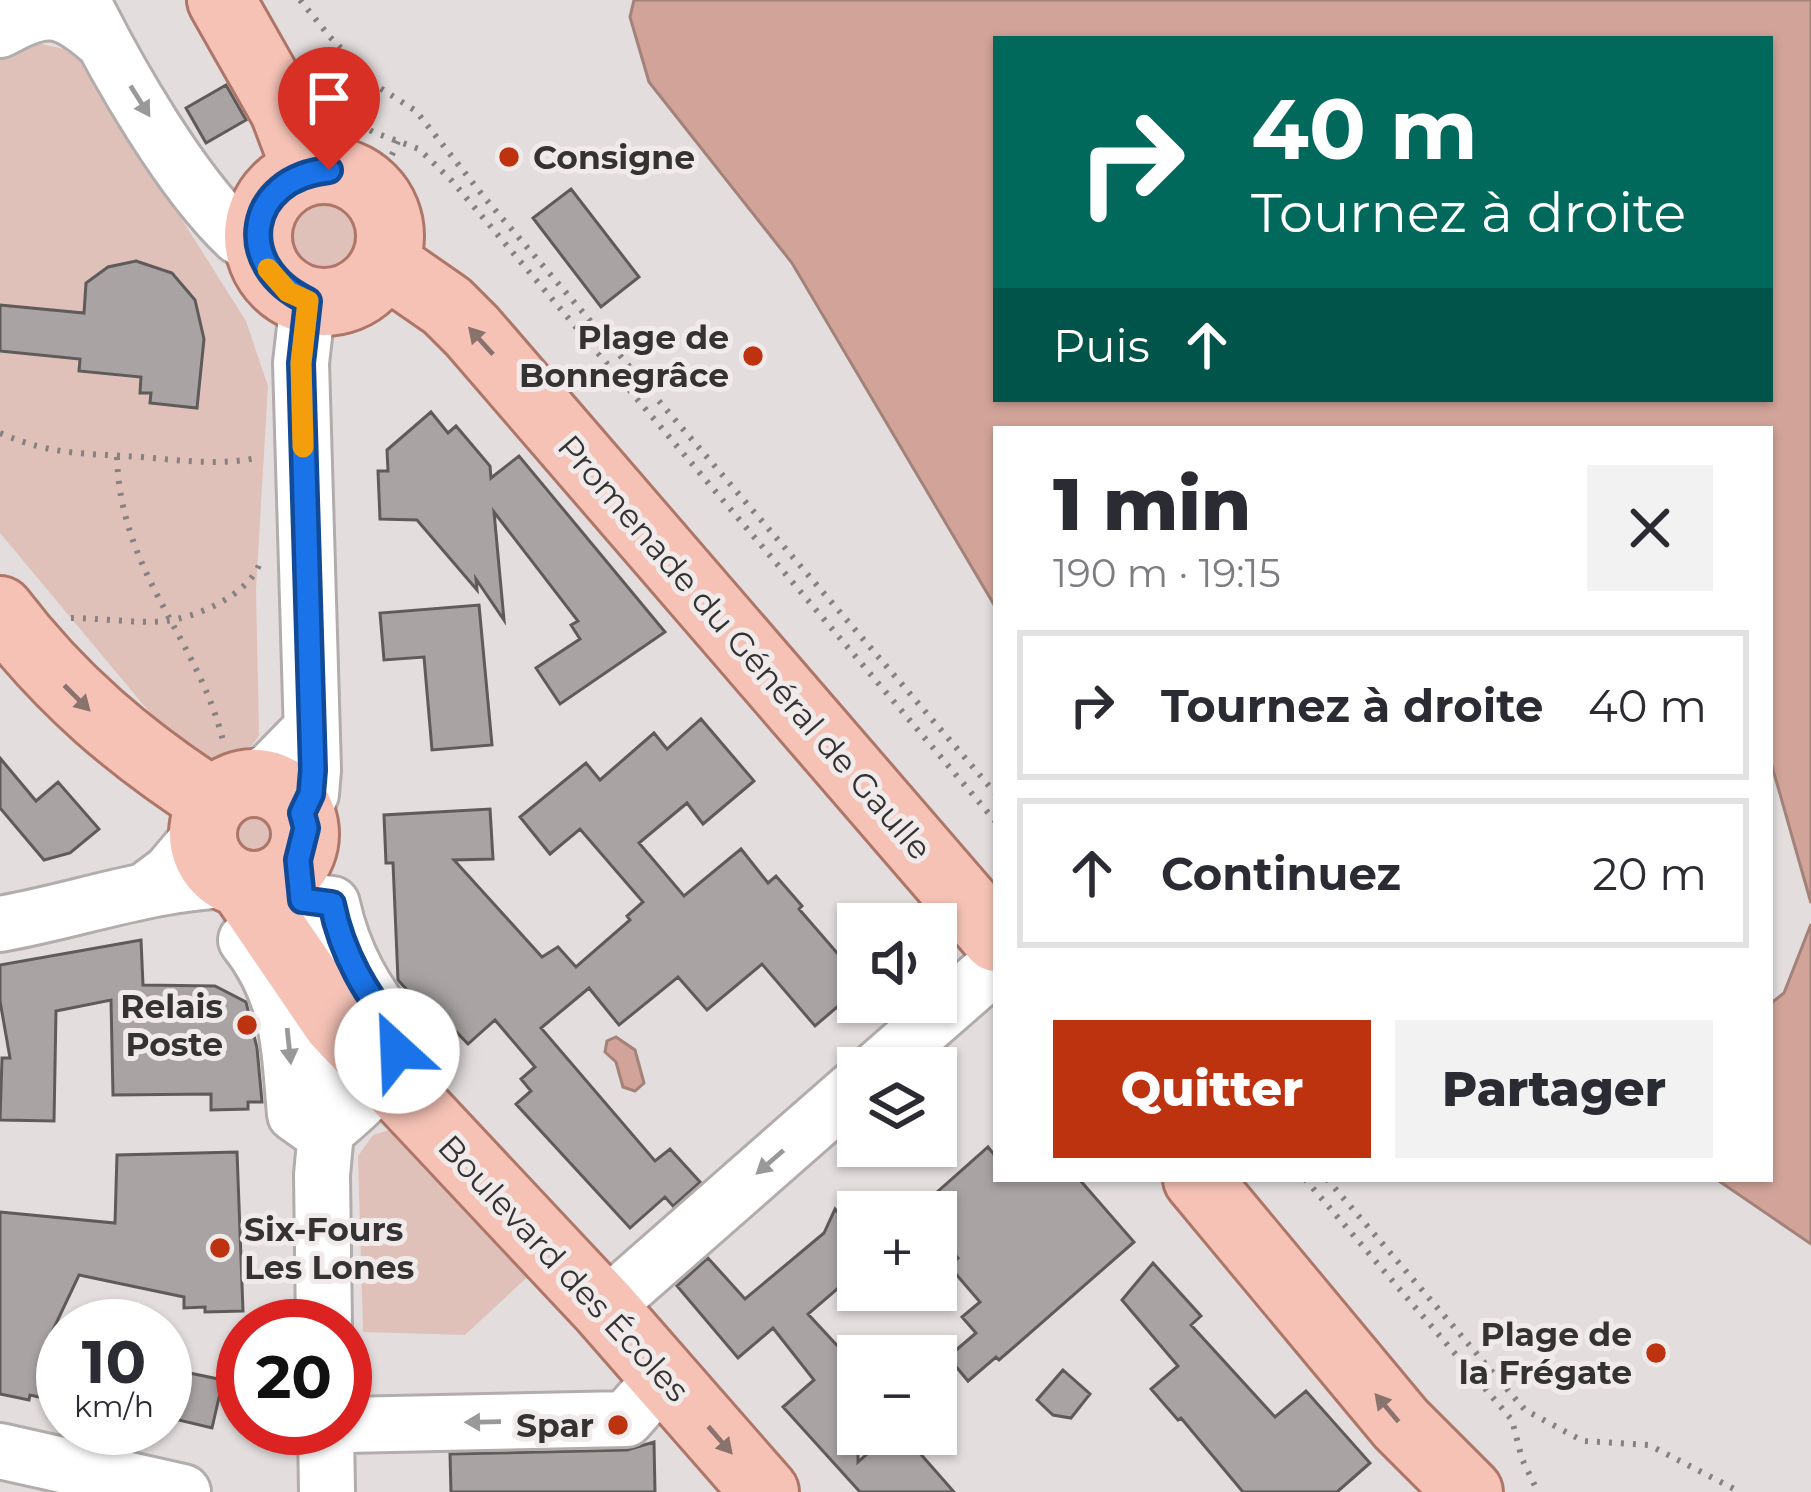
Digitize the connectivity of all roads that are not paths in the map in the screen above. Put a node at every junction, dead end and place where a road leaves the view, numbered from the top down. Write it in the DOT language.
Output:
graph roads {
  1 [pos="221,0"];
  2 [pos="92,20"];
  3 [pos="0,30"];
  4 [pos="307,172"];
  5 [pos="258,239"];
  6 [pos="385,263"];
  7 [pos="308,301"];
  8 [pos="27,614"];
  9 [pos="252,842"];
  10 [pos="3,923"];
  11 [pos="993,935"];
  12 [pos="993,967"];
  13 [pos="326,1006"];
  14 [pos="902,1047"];
  15 [pos="385,1075"];
  16 [pos="837,1103"];
  17 [pos="323,1134"];
  18 [pos="1199,1182"];
  19 [pos="324,1299"];
  20 [pos="604,1308"];
  21 [pos="665,1375"];
  22 [pos="372,1424"];
  23 [pos="0,1451"];
  24 [pos="326,1455"];
  25 [pos="1443,1484"];
  26 [pos="183,1492"];
  27 [pos="327,1492"];
  28 [pos="765,1492"];
  1 -- 4 [label="main road"];
  2 -- 3 [label="street"];
  2 -- 5 [label="street, one-way"];
  4 -- 5 [label="main road"];
  4 -- 6 [label="main road"];
  5 -- 7 [label="main road"];
  6 -- 7 [label="main road"];
  11 -- 6 [label="main road, Promenade du Général de Gaulle, one-way"];
  7 -- 9 [label="street"];
  8 -- 9 [label="main road, Boulevard des Écoles, one-way"];
  9 -- 10 [label="street"];
  9 -- 13 [label="main road, Boulevard des Écoles"];
  9 -- 15 [label="street"];
  9 -- 17 [label="street, one-way"];
  12 -- 14 [label="street"];
  13 -- 15 [label="main road, Boulevard des Écoles"];
  13 -- 17 [label="street"];
  15 -- 17 [label="street"];
  15 -- 20 [label="main road, Boulevard des Écoles"];
  16 -- 20 [label="street, one-way"];
  17 -- 19 [label="street"];
  25 -- 18 [label="main road, one-way"];
  20 -- 21 [label="main road, Boulevard des Écoles"];
  21 -- 22 [label="street, one-way"];
  21 -- 28 [label="main road, Boulevard des Écoles, one-way"];
  23 -- 26 [label="street"];
  24 -- 27 [label="street"];
}
